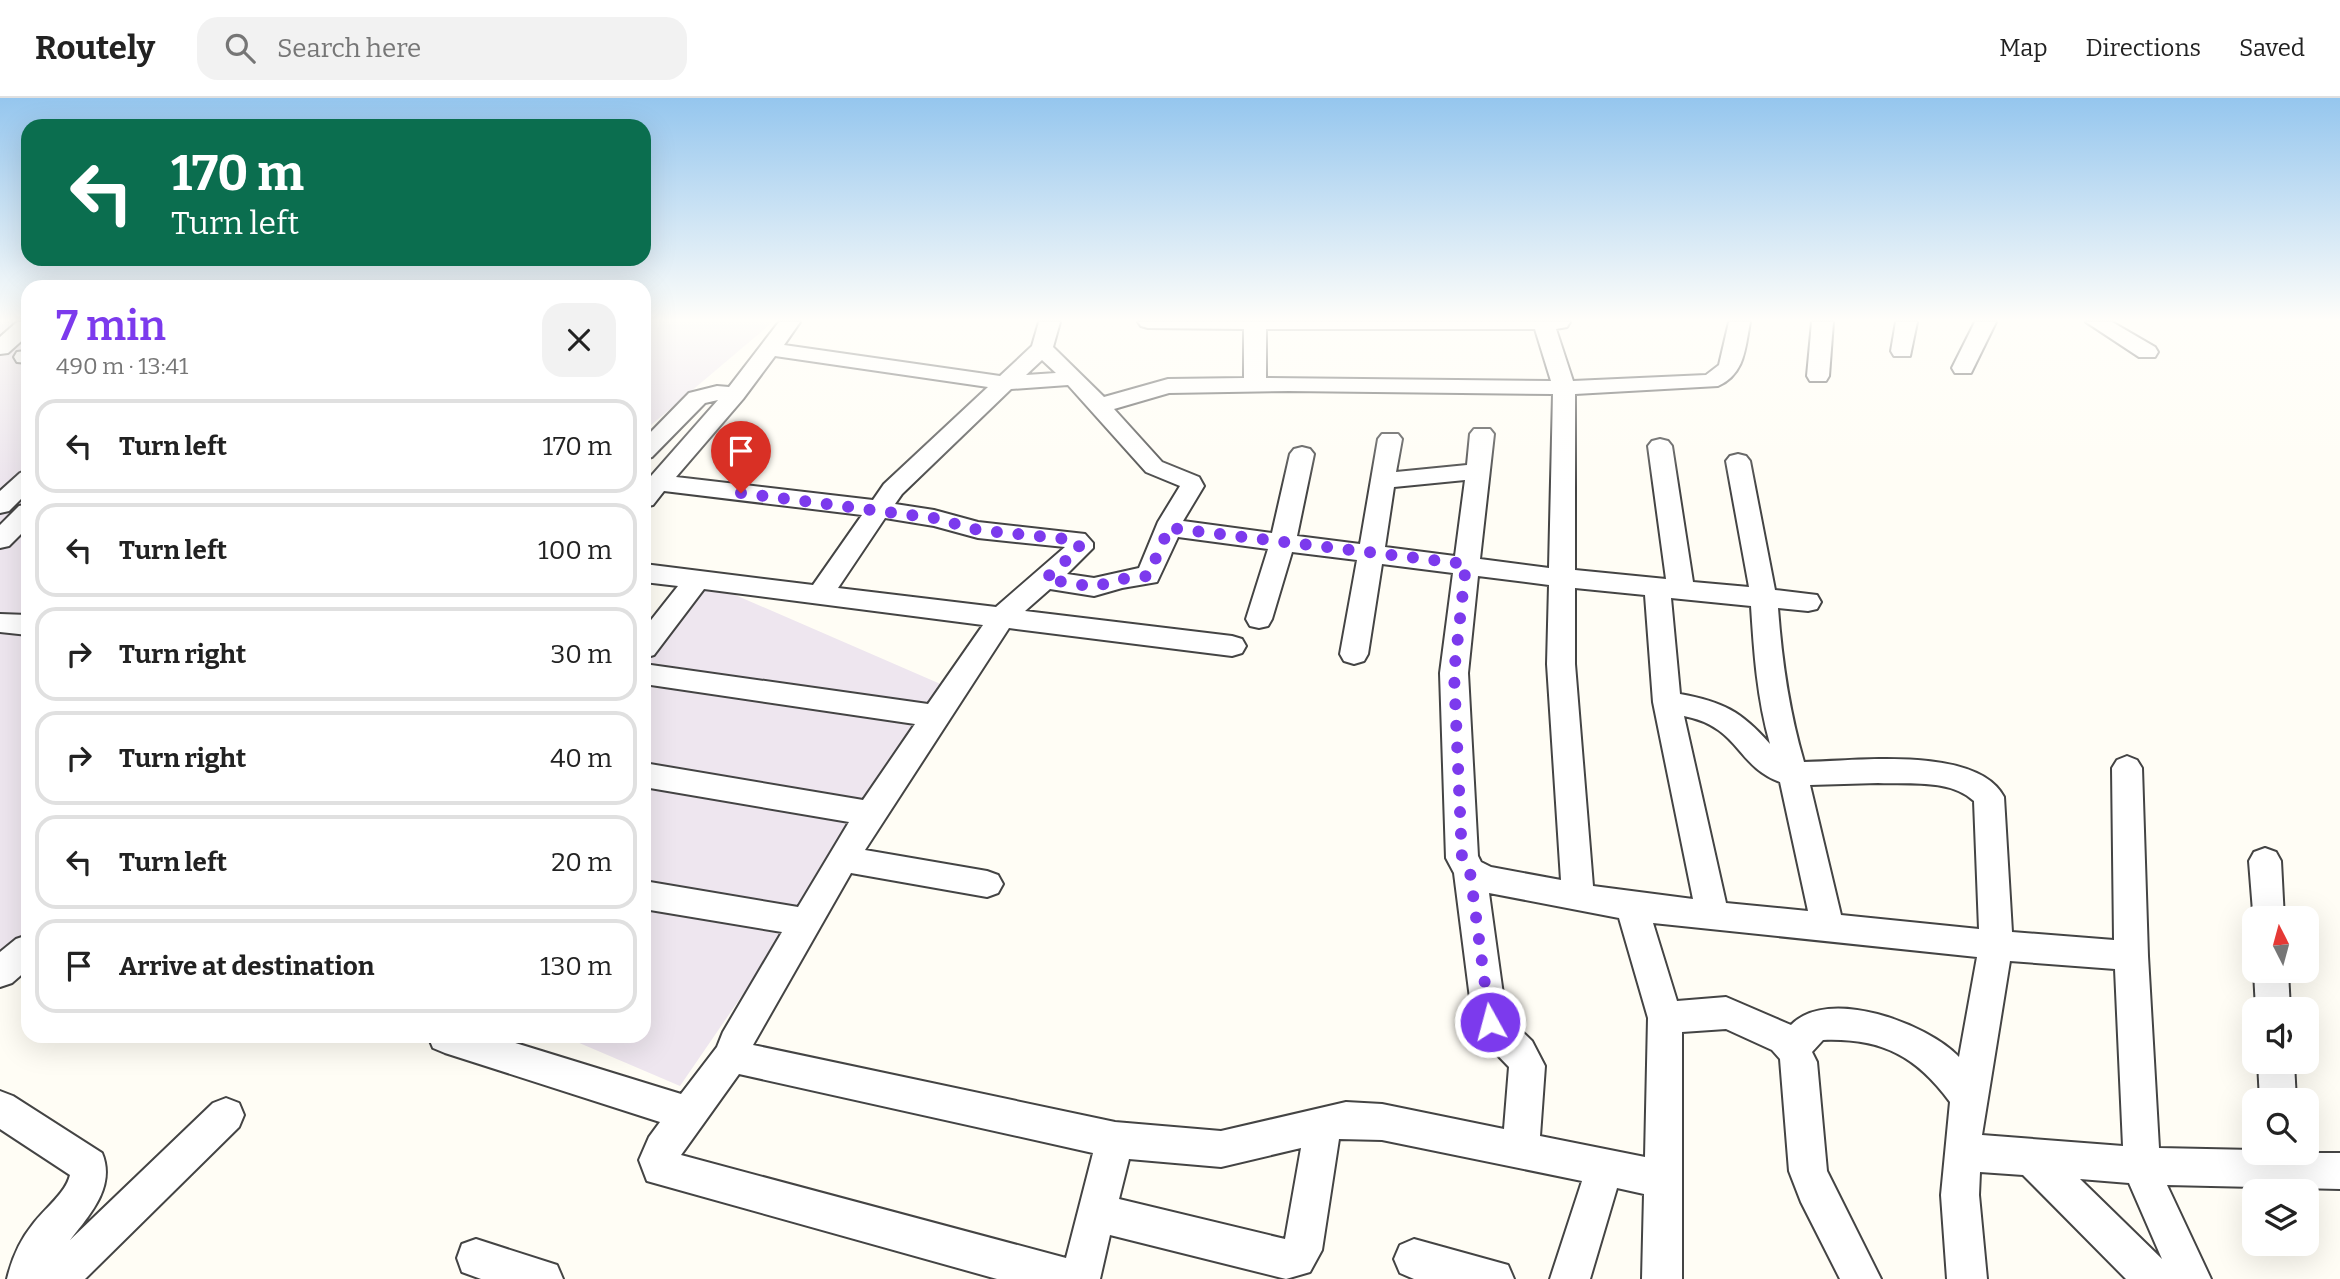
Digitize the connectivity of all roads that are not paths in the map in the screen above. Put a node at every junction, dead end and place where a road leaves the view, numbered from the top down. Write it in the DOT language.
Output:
graph roads {
  1 [pos="748,377"];
  2 [pos="965,377"];
  3 [pos="1012,377"];
  4 [pos="1255,377"];
  5 [pos="1562,377"];
  6 [pos="1724,377"];
  7 [pos="1074,378"];
  8 [pos="1006,383"];
  9 [pos="1255,384"];
  10 [pos="1564,388"];
  11 [pos="735,394"];
  12 [pos="1098,406"];
  13 [pos="1482,434"];
  14 [pos="1390,439"];
  15 [pos="651,445"];
  16 [pos="1660,446"];
  17 [pos="1302,454"];
  18 [pos="1738,461"];
  19 [pos="1478,471"];
  20 [pos="1383,481"];
  21 [pos="21,485"];
  22 [pos="651,491"];
  23 [pos="0,505"];
  24 [pos="878,509"];
  25 [pos="21,519"];
  26 [pos="1170,526"];
  27 [pos="0,540"];
  28 [pos="1283,541"];
  29 [pos="21,542"];
  30 [pos="1373,554"];
  31 [pos="1466,564"];
  32 [pos="651,574"];
  33 [pos="1561,578"];
  34 [pos="698,579"];
  35 [pos="1045,579"];
  36 [pos="1669,589"];
  37 [pos="820,595"];
  38 [pos="1765,598"];
  39 [pos="1808,603"];
  40 [pos="1004,615"];
  41 [pos="1259,619"];
  42 [pos="0,623"];
  43 [pos="21,624"];
  44 [pos="651,639"];
  45 [pos="1232,646"];
  46 [pos="1354,654"];
  47 [pos="651,675"];
  48 [pos="1667,702"];
  49 [pos="935,716"];
  50 [pos="2127,768"];
  51 [pos="1791,774"];
  52 [pos="651,776"];
  53 [pos="870,813"];
  54 [pos="843,859"];
  55 [pos="2265,861"];
  56 [pos="1470,872"];
  57 [pos="987,884"];
  58 [pos="651,896"];
  59 [pos="1577,898"];
  60 [pos="2267,906"];
  61 [pos="1632,907"];
  62 [pos="1712,914"];
  63 [pos="805,922"];
  64 [pos="1827,925"];
  65 [pos="1996,945"];
  66 [pos="21,955"];
  67 [pos="2131,956"];
  68 [pos="0,972"];
  69 [pos="1665,1018"];
  70 [pos="463,1043"];
  71 [pos="1793,1048"];
  72 [pos="733,1053"];
  73 [pos="1969,1098"];
  74 [pos="0,1108"];
  75 [pos="688,1114"];
  76 [pos="226,1115"];
  77 [pos="1323,1124"];
  78 [pos="1115,1140"];
  79 [pos="1521,1150"];
  80 [pos="1962,1152"];
  81 [pos="2031,1157"];
  82 [pos="2242,1162"];
  83 [pos="2305,1165"];
  84 [pos="2141,1166"];
  85 [pos="1605,1168"];
  86 [pos="2340,1171"];
  87 [pos="1662,1179"];
  88 [pos="1097,1213"];
  89 [pos="476,1258"];
  90 [pos="1414,1259"];
  91 [pos="27,1279"];
  92 [pos="57,1279"];
  93 [pos="543,1279"];
  94 [pos="1069,1279"];
  95 [pos="1080,1279"];
  96 [pos="1494,1279"];
  97 [pos="1570,1279"];
  98 [pos="1662,1279"];
  99 [pos="1861,1279"];
  100 [pos="1967,1279"];
  101 [pos="2154,1279"];
  102 [pos="2190,1279"];
  1 -- 11 [label="street"];
  2 -- 8 [label="street"];
  3 -- 8 [label="street"];
  4 -- 9 [label="street"];
  5 -- 10 [label="street"];
  6 -- 10 [label="street"];
  7 -- 8 [label="street"];
  7 -- 12 [label="street"];
  8 -- 24 [label="street"];
  9 -- 10 [label="street"];
  9 -- 12 [label="street"];
  10 -- 33 [label="street"];
  11 -- 15 [label="street"];
  11 -- 22 [label="street"];
  12 -- 26 [label="street"];
  13 -- 19 [label="street"];
  14 -- 20 [label="street"];
  16 -- 36 [label="street"];
  17 -- 28 [label="street"];
  18 -- 38 [label="street"];
  19 -- 20 [label="street"];
  19 -- 31 [label="street"];
  20 -- 30 [label="street"];
  21 -- 23 [label="street"];
  22 -- 24 [label="street"];
  24 -- 35 [label="street"];
  24 -- 37 [label="street"];
  25 -- 27 [label="street"];
  26 -- 28 [label="street"];
  26 -- 35 [label="street"];
  27 -- 29 [label="street"];
  28 -- 30 [label="street"];
  28 -- 41 [label="street"];
  30 -- 31 [label="street"];
  30 -- 46 [label="street"];
  31 -- 33 [label="street"];
  31 -- 56 [label="street"];
  32 -- 34 [label="street"];
  33 -- 36 [label="street"];
  33 -- 59 [label="street"];
  34 -- 37 [label="street"];
  34 -- 44 [label="street"];
  35 -- 40 [label="street"];
  36 -- 38 [label="street"];
  36 -- 48 [label="street"];
  37 -- 40 [label="street"];
  38 -- 39 [label="street"];
  38 -- 51 [label="street"];
  40 -- 45 [label="street"];
  40 -- 49 [label="street"];
  42 -- 43 [label="street"];
  47 -- 49 [label="street"];
  48 -- 51 [label="street"];
  48 -- 62 [label="street"];
  49 -- 53 [label="street"];
  50 -- 67 [label="street"];
  51 -- 64 [label="street"];
  51 -- 65 [label="street"];
  52 -- 53 [label="street"];
  53 -- 54 [label="street"];
  54 -- 57 [label="street"];
  54 -- 63 [label="street"];
  55 -- 60 [label="street"];
  56 -- 59 [label="street"];
  56 -- 79 [label="street"];
  58 -- 63 [label="street"];
  59 -- 61 [label="street"];
  61 -- 62 [label="street"];
  61 -- 69 [label="street"];
  62 -- 64 [label="street"];
  63 -- 72 [label="street"];
  64 -- 65 [label="street"];
  65 -- 67 [label="street"];
  65 -- 73 [label="street"];
  66 -- 68 [label="street"];
  67 -- 84 [label="street"];
  69 -- 71 [label="street"];
  69 -- 87 [label="street"];
  70 -- 75 [label="street"];
  71 -- 73 [label="street"];
  71 -- 99 [label="street"];
  72 -- 75 [label="street"];
  72 -- 78 [label="street"];
  73 -- 80 [label="street"];
  74 -- 91 [label="street"];
  75 -- 94 [label="street"];
  76 -- 92 [label="street"];
  77 -- 78 [label="street"];
  77 -- 79 [label="street"];
  77 -- 88 [label="street"];
  78 -- 88 [label="street"];
  79 -- 85 [label="street"];
  80 -- 81 [label="street"];
  80 -- 100 [label="street"];
  81 -- 84 [label="street"];
  81 -- 101 [label="street"];
  82 -- 84 [label="street"];
  83 -- 86 [label="street"];
  84 -- 102 [label="street"];
  85 -- 87 [label="street"];
  85 -- 97 [label="street"];
  87 -- 98 [label="street"];
  88 -- 95 [label="street"];
  89 -- 93 [label="street"];
  90 -- 96 [label="street"];
}
